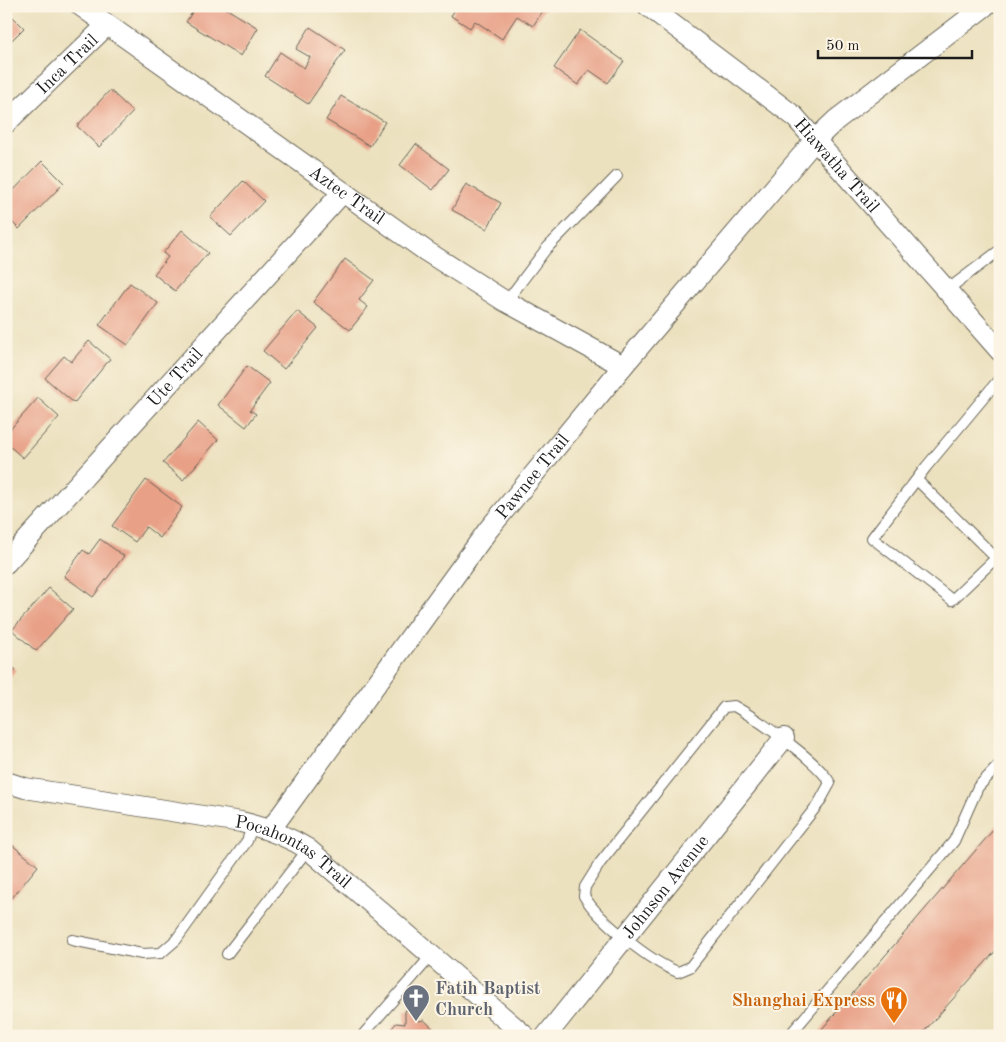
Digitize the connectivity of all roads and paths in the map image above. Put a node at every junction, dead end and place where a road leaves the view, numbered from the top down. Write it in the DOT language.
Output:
graph roads {
  1 [pos="81,6"];
  2 [pos="648,6"];
  3 [pos="985,6"];
  4 [pos="107,25"];
  5 [pos="6,123"];
  6 [pos="815,140"];
  7 [pos="617,176"];
  8 [pos="343,192"];
  9 [pos="1000,250"];
  10 [pos="947,290"];
  11 [pos="506,302"];
  12 [pos="1000,351"];
  13 [pos="623,366"];
  14 [pos="1000,378"];
  15 [pos="917,480"];
  16 [pos="6,563"];
  17 [pos="783,739"];
  18 [pos="1000,764"];
  19 [pos="6,782"];
  20 [pos="262,827"];
  21 [pos="308,850"];
  22 [pos="625,938"];
  23 [pos="72,940"];
  24 [pos="227,954"];
  25 [pos="431,956"];
  26 [pos="362,1036"];
  27 [pos="525,1036"];
  28 [pos="546,1036"];
  29 [pos="789,1036"];
  1 -- 4 [label="street, Aztec Trail"];
  2 -- 6 [label="street, Hiawatha Trail"];
  3 -- 6 [label="street, Pawnee Trail"];
  4 -- 5 [label="street, Inca Trail"];
  4 -- 8 [label="street, Aztec Trail"];
  6 -- 10 [label="street, Hiawatha Trail"];
  6 -- 13 [label="street, Pawnee Trail"];
  7 -- 11 [label="lane"];
  8 -- 11 [label="street, Aztec Trail"];
  8 -- 16 [label="street, Ute Trail"];
  9 -- 10 [label="lane"];
  10 -- 12 [label="street, Hiawatha Trail"];
  11 -- 13 [label="street, Aztec Trail"];
  13 -- 20 [label="street, Pawnee Trail"];
  14 -- 15 [label="lane"];
  15 -- 15 [label="lane"];
  17 -- 22 [label="street, Johnson Avenue"];
  17 -- 22 [label="lane"];
  17 -- 22 [label="lane"];
  18 -- 29 [label="lane"];
  19 -- 20 [label="street, Pocahontas Trail"];
  20 -- 21 [label="street, Pocahontas Trail"];
  20 -- 23 [label="lane"];
  21 -- 24 [label="lane"];
  21 -- 25 [label="street, Pocahontas Trail"];
  22 -- 28 [label="street, Johnson Avenue"];
  25 -- 26 [label="lane"];
  25 -- 27 [label="street, Pocahontas Trail"];
}
